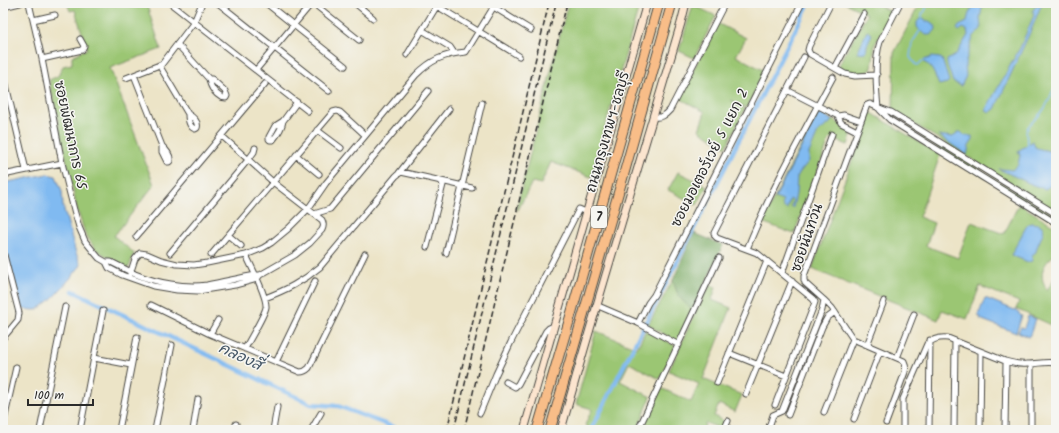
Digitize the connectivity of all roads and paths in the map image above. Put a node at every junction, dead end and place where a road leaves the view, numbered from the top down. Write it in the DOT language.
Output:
graph roads {
  1 [pos="20,3"];
  2 [pos="29,3"];
  3 [pos="170,3"];
  4 [pos="202,3"];
  5 [pos="218,3"];
  6 [pos="266,3"];
  7 [pos="312,3"];
  8 [pos="355,3"];
  9 [pos="487,3"];
  10 [pos="647,3"];
  11 [pos="659,3"];
  12 [pos="672,3"];
  13 [pos="686,3"];
  14 [pos="725,3"];
  15 [pos="802,3"];
  16 [pos="832,3"];
  17 [pos="900,3"];
  18 [pos="495,5"];
  19 [pos="3,7"];
  20 [pos="864,14"];
  21 [pos="55,15"];
  22 [pos="373,18"];
  23 [pos="33,20"];
  24 [pos="194,22"];
  25 [pos="294,25"];
  26 [pos="422,30"];
  27 [pos="532,30"];
  28 [pos="478,31"];
  29 [pos="80,39"];
  30 [pos="359,40"];
  31 [pos="177,44"];
  32 [pos="276,48"];
  33 [pos="454,53"];
  34 [pos="408,55"];
  35 [pos="519,56"];
  36 [pos="804,57"];
  37 [pos="42,59"];
  38 [pos="159,65"];
  39 [pos="345,66"];
  40 [pos="835,68"];
  41 [pos="256,70"];
  42 [pos="3,72"];
  43 [pos="134,75"];
  44 [pos="877,75"];
  45 [pos="832,77"];
  46 [pos="126,78"];
  47 [pos="209,79"];
  48 [pos="265,84"];
  49 [pos="787,90"];
  50 [pos="329,91"];
  51 [pos="428,91"];
  52 [pos="297,102"];
  53 [pos="482,103"];
  54 [pos="817,106"];
  55 [pos="449,108"];
  56 [pos="878,108"];
  57 [pos="308,111"];
  58 [pos="188,114"];
  59 [pos="838,116"];
  60 [pos="653,117"];
  61 [pos="283,120"];
  62 [pos="861,121"];
  63 [pos="914,126"];
  64 [pos="317,130"];
  65 [pos="857,131"];
  66 [pos="910,132"];
  67 [pos="832,134"];
  68 [pos="365,135"];
  69 [pos="222,136"];
  70 [pos="162,146"];
  71 [pos="255,148"];
  72 [pos="341,148"];
  73 [pos="296,155"];
  74 [pos="248,160"];
  75 [pos="62,163"];
  76 [pos="26,170"];
  77 [pos="399,172"];
  78 [pos="319,174"];
  79 [pos="3,175"];
  80 [pos="441,181"];
  81 [pos="273,182"];
  82 [pos="462,186"];
  83 [pos="472,188"];
  84 [pos="308,208"];
  85 [pos="586,212"];
  86 [pos="314,214"];
  87 [pos="1056,214"];
  88 [pos="1056,223"];
  89 [pos="228,235"];
  90 [pos="136,238"];
  91 [pos="241,246"];
  92 [pos="427,247"];
  93 [pos="747,249"];
  94 [pos="3,251"];
  95 [pos="170,253"];
  96 [pos="446,253"];
  97 [pos="365,254"];
  98 [pos="210,255"];
  99 [pos="246,255"];
  100 [pos="719,258"];
  101 [pos="767,260"];
  102 [pos="782,273"];
  103 [pos="130,275"];
  104 [pos="257,276"];
  105 [pos="315,281"];
  106 [pos="792,281"];
  107 [pos="265,298"];
  108 [pos="824,300"];
  109 [pos="884,301"];
  110 [pos="151,305"];
  111 [pos="596,305"];
  112 [pos="65,307"];
  113 [pos="103,311"];
  114 [pos="835,312"];
  115 [pos="914,314"];
  116 [pos="218,320"];
  117 [pos="639,323"];
  118 [pos="554,326"];
  119 [pos="210,334"];
  120 [pos="137,337"];
  121 [pos="3,338"];
  122 [pos="853,339"];
  123 [pos="930,340"];
  124 [pos="955,341"];
  125 [pos="172,345"];
  126 [pos="679,345"];
  127 [pos="867,345"];
  128 [pos="245,349"];
  129 [pos="880,351"];
  130 [pos="981,352"];
  131 [pos="729,354"];
  132 [pos="94,358"];
  133 [pos="897,358"];
  134 [pos="276,362"];
  135 [pos="1006,362"];
  136 [pos="1056,363"];
  137 [pos="1031,364"];
  138 [pos="131,365"];
  139 [pos="758,365"];
  140 [pos="16,367"];
  141 [pos="786,376"];
  142 [pos="506,382"];
  143 [pos="718,383"];
  144 [pos="746,394"];
  145 [pos="198,399"];
  146 [pos="774,405"];
  147 [pos="277,407"];
  148 [pos="824,412"];
  149 [pos="321,413"];
  150 [pos="480,413"];
  151 [pos="788,415"];
  152 [pos="854,419"];
  153 [pos="728,421"];
  154 [pos="886,423"];
  155 [pos="3,426"];
  156 [pos="40,430"];
  157 [pos="80,430"];
  158 [pos="119,430"];
  159 [pos="155,430"];
  160 [pos="193,430"];
  161 [pos="273,430"];
  162 [pos="311,430"];
  163 [pos="524,430"];
  164 [pos="537,430"];
  165 [pos="550,430"];
  166 [pos="560,430"];
  167 [pos="638,430"];
  168 [pos="724,430"];
  169 [pos="768,430"];
  170 [pos="903,430"];
  171 [pos="929,430"];
  172 [pos="954,430"];
  173 [pos="980,430"];
  174 [pos="1005,430"];
  175 [pos="1031,430"];
  1 -- 19 [label="street"];
  2 -- 23 [label="street, ซอยพัฒนาการ 65"];
  3 -- 24 [label="street"];
  4 -- 24 [label="street"];
  5 -- 32 [label="street"];
  6 -- 25 [label="street"];
  7 -- 25 [label="street"];
  7 -- 30 [label="street"];
  8 -- 22 [label="street"];
  9 -- 18 [label="street"];
  10 -- 85 [label="main road"];
  11 -- 164 [label="highway, ถนนกรุงเทพฯ-ชลบุรี / 7"];
  12 -- 165 [label="highway, ถนนกรุงเทพฯ-ชลบุรี / 7"];
  13 -- 60 [label="main road"];
  14 -- 60 [label="street"];
  15 -- 117 [label="street, ซอยมอเตอร์เวย์ 5 แยก 2"];
  16 -- 40 [label="street"];
  17 -- 44 [label="street"];
  18 -- 27 [label="street"];
  18 -- 28 [label="street"];
  20 -- 40 [label="street"];
  21 -- 23 [label="street"];
  23 -- 37 [label="street, ซอยพัฒนาการ 65"];
  24 -- 31 [label="street"];
  24 -- 41 [label="street"];
  25 -- 32 [label="street"];
  25 -- 39 [label="street"];
  26 -- 28 [label="street"];
  26 -- 33 [label="street"];
  26 -- 34 [label="street"];
  28 -- 33 [label="street"];
  28 -- 35 [label="street"];
  29 -- 37 [label="street"];
  31 -- 38 [label="street"];
  31 -- 47 [label="street"];
  32 -- 41 [label="street"];
  32 -- 50 [label="street"];
  33 -- 68 [label="street"];
  36 -- 49 [label="street"];
  37 -- 75 [label="street, ซอยพัฒนาการ 65"];
  38 -- 43 [label="street"];
  38 -- 58 [label="street"];
  40 -- 44 [label="street"];
  41 -- 52 [label="street"];
  42 -- 76 [label="street"];
  43 -- 46 [label="street"];
  43 -- 70 [label="street"];
  44 -- 56 [label="street"];
  45 -- 54 [label="street"];
  48 -- 69 [label="street"];
  49 -- 54 [label="street"];
  49 -- 93 [label="street"];
  51 -- 86 [label="street"];
  52 -- 57 [label="street"];
  52 -- 61 [label="street"];
  53 -- 82 [label="street"];
  54 -- 59 [label="street"];
  54 -- 93 [label="street"];
  55 -- 77 [label="street"];
  56 -- 62 [label="street, ซอยนันทวัน"];
  56 -- 63 [label="street"];
  56 -- 66 [label="street"];
  59 -- 62 [label="street"];
  59 -- 65 [label="street"];
  60 -- 111 [label="main road"];
  62 -- 65 [label="street, ซอยนันทวัน"];
  63 -- 66 [label="street"];
  63 -- 87 [label="street"];
  64 -- 68 [label="street"];
  64 -- 72 [label="street"];
  64 -- 73 [label="street"];
  65 -- 108 [label="street, ซอยนันทวัน"];
  66 -- 88 [label="street"];
  67 -- 102 [label="street"];
  68 -- 84 [label="street"];
  69 -- 74 [label="street"];
  69 -- 90 [label="street"];
  71 -- 74 [label="street"];
  73 -- 78 [label="street"];
  73 -- 81 [label="street"];
  74 -- 81 [label="street"];
  74 -- 95 [label="street"];
  75 -- 76 [label="street"];
  75 -- 103 [label="street, ซอยพัฒนาการ 65"];
  76 -- 79 [label="street"];
  77 -- 80 [label="street"];
  77 -- 107 [label="street"];
  80 -- 82 [label="street"];
  80 -- 92 [label="street"];
  81 -- 84 [label="street"];
  81 -- 89 [label="street"];
  82 -- 83 [label="street"];
  82 -- 96 [label="street"];
  84 -- 86 [label="street"];
  84 -- 99 [label="street"];
  85 -- 118 [label="main road"];
  85 -- 150 [label="street"];
  86 -- 104 [label="street, ซอยพัฒนาการ 65"];
  89 -- 91 [label="street"];
  89 -- 98 [label="street"];
  93 -- 101 [label="street"];
  94 -- 121 [label="street"];
  97 -- 134 [label="street"];
  99 -- 103 [label="street"];
  99 -- 104 [label="street"];
  100 -- 126 [label="street"];
  101 -- 102 [label="street"];
  101 -- 131 [label="street"];
  102 -- 106 [label="street"];
  103 -- 104 [label="street, ซอยพัฒนาการ 65"];
  104 -- 107 [label="street"];
  105 -- 134 [label="street"];
  106 -- 139 [label="street"];
  106 -- 141 [label="street"];
  107 -- 128 [label="street"];
  108 -- 114 [label="street, ซอยนันทวัน"];
  108 -- 169 [label="street"];
  109 -- 127 [label="street"];
  110 -- 119 [label="street"];
  111 -- 117 [label="street"];
  111 -- 166 [label="main road"];
  112 -- 156 [label="street"];
  113 -- 132 [label="street"];
  114 -- 122 [label="street, ซอยนันทวัน"];
  114 -- 151 [label="street"];
  115 -- 133 [label="street"];
  116 -- 119 [label="street"];
  117 -- 126 [label="street"];
  118 -- 142 [label="street"];
  118 -- 163 [label="main road"];
  119 -- 128 [label="street"];
  120 -- 138 [label="street"];
  122 -- 127 [label="street"];
  122 -- 148 [label="street"];
  123 -- 124 [label="street"];
  123 -- 170 [label="street"];
  123 -- 171 [label="street"];
  124 -- 130 [label="street"];
  124 -- 172 [label="street"];
  125 -- 159 [label="street"];
  126 -- 167 [label="street"];
  127 -- 129 [label="street"];
  128 -- 134 [label="street"];
  129 -- 133 [label="street"];
  129 -- 152 [label="street"];
  130 -- 135 [label="street"];
  130 -- 173 [label="street"];
  131 -- 139 [label="street"];
  131 -- 143 [label="street"];
  132 -- 138 [label="street"];
  132 -- 157 [label="street"];
  133 -- 154 [label="street"];
  135 -- 137 [label="street"];
  135 -- 174 [label="street"];
  136 -- 137 [label="street"];
  137 -- 175 [label="street"];
  138 -- 158 [label="street"];
  139 -- 141 [label="street"];
  139 -- 144 [label="street"];
  140 -- 155 [label="street"];
  141 -- 146 [label="street"];
  145 -- 160 [label="street"];
  147 -- 161 [label="street"];
  149 -- 162 [label="street"];
  153 -- 168 [label="street"];
}
